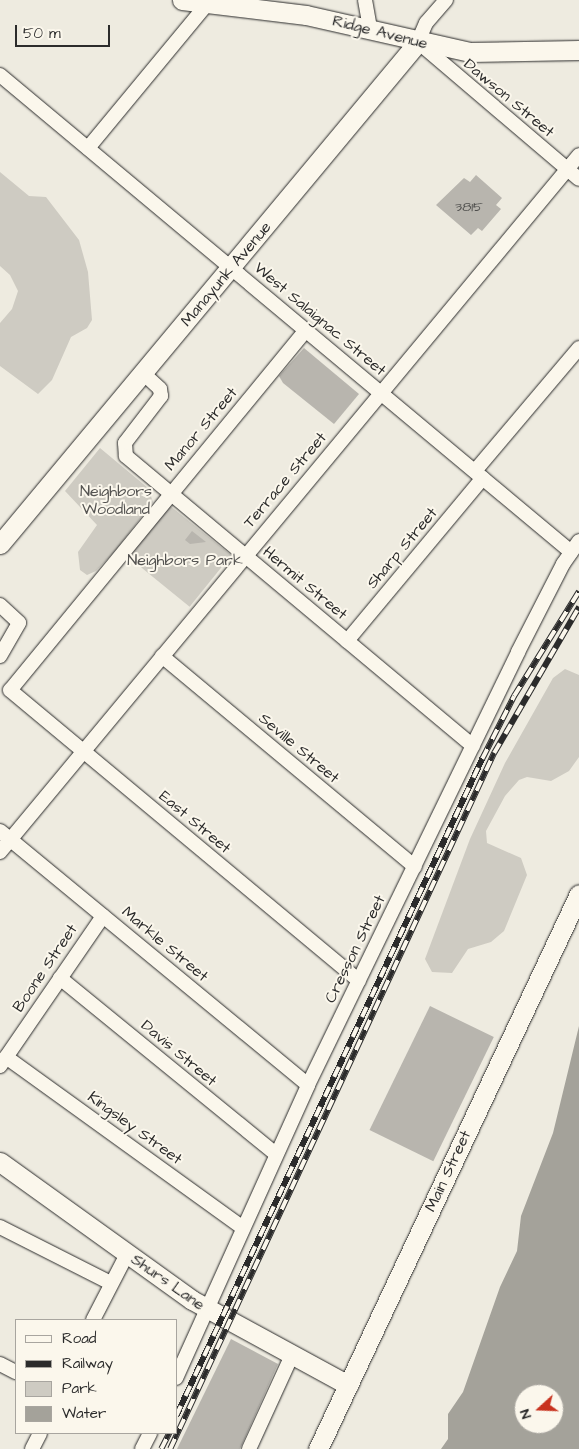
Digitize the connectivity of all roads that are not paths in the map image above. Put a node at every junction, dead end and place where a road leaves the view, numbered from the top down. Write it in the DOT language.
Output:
graph roads {
  1 [pos="182,0"];
  2 [pos="365,0"];
  3 [pos="446,0"];
  4 [pos="218,2"];
  5 [pos="370,28"];
  6 [pos="418,42"];
  7 [pos="579,50"];
  8 [pos="0,75"];
  9 [pos="88,148"];
  10 [pos="579,155"];
  11 [pos="567,169"];
  12 [pos="579,179"];
  13 [pos="230,268"];
  14 [pos="306,330"];
  15 [pos="577,353"];
  16 [pos="143,373"];
  17 [pos="381,393"];
  18 [pos="479,475"];
  19 [pos="170,494"];
  20 [pos="0,544"];
  21 [pos="575,547"];
  22 [pos="245,556"];
  23 [pos="0,605"];
  24 [pos="347,641"];
  25 [pos="0,656"];
  26 [pos="162,656"];
  27 [pos="10,690"];
  28 [pos="473,746"];
  29 [pos="82,751"];
  30 [pos="5,835"];
  31 [pos="0,852"];
  32 [pos="415,867"];
  33 [pos="579,894"];
  34 [pos="103,916"];
  35 [pos="60,978"];
  36 [pos="359,981"];
  37 [pos="3,1061"];
  38 [pos="308,1085"];
  39 [pos="276,1154"];
  40 [pos="0,1162"];
  41 [pos="0,1227"];
  42 [pos="242,1227"];
  43 [pos="127,1254"];
  44 [pos="111,1283"];
  45 [pos="207,1310"];
  46 [pos="93,1319"];
  47 [pos="292,1355"];
  48 [pos="0,1364"];
  49 [pos="15,1372"];
  50 [pos="178,1374"];
  51 [pos="348,1386"];
  52 [pos="40,1434"];
  53 [pos="150,1434"];
  54 [pos="32,1449"];
  55 [pos="142,1449"];
  56 [pos="249,1449"];
  57 [pos="318,1449"];
  1 -- 4 [label="street, Ridge Avenue"];
  2 -- 5 [label="street"];
  3 -- 6 [label="street, Manayunk Avenue"];
  4 -- 5 [label="street, Ridge Avenue"];
  4 -- 9 [label="street"];
  5 -- 6 [label="street, Ridge Avenue"];
  6 -- 7 [label="street, Ridge Avenue"];
  6 -- 11 [label="street, Dawson Street"];
  6 -- 13 [label="street, Manayunk Avenue"];
  8 -- 9 [label="street, West Salaignac Street"];
  9 -- 13 [label="street, West Salaignac Street"];
  10 -- 11 [label="street, Terrace Street"];
  11 -- 12 [label="street, Dawson Street"];
  11 -- 17 [label="street, Terrace Street"];
  13 -- 14 [label="street, West Salaignac Street"];
  13 -- 16 [label="street, Manayunk Avenue"];
  14 -- 17 [label="street, West Salaignac Street"];
  14 -- 19 [label="street, Manor Street"];
  15 -- 18 [label="street, Sharp Street"];
  16 -- 19 [label="street, Hermit Street"];
  16 -- 20 [label="street, Manayunk Avenue"];
  17 -- 18 [label="street, West Salaignac Street"];
  17 -- 22 [label="street, Terrace Street"];
  18 -- 21 [label="street, West Salaignac Street"];
  18 -- 24 [label="street, Sharp Street"];
  19 -- 22 [label="street, Hermit Street"];
  19 -- 27 [label="street, Manor Street"];
  21 -- 28 [label="street, Cresson Street"];
  22 -- 24 [label="street, Hermit Street"];
  22 -- 26 [label="street, Terrace Street"];
  23 -- 25 [label="street"];
  24 -- 28 [label="street, Hermit Street"];
  26 -- 29 [label="street, Terrace Street"];
  26 -- 32 [label="street, Seville Street"];
  27 -- 29 [label="street, East Street"];
  28 -- 32 [label="street, Cresson Street"];
  29 -- 30 [label="street, Terrace Street"];
  29 -- 36 [label="street, East Street"];
  30 -- 31 [label="street, Terrace Street"];
  30 -- 34 [label="street, Markle Street"];
  32 -- 36 [label="street, Cresson Street"];
  33 -- 51 [label="street, Main Street"];
  34 -- 35 [label="street, Boone Street"];
  34 -- 38 [label="street, Markle Street"];
  35 -- 37 [label="street, Boone Street"];
  35 -- 39 [label="street, Davis Street"];
  36 -- 38 [label="street, Cresson Street"];
  37 -- 42 [label="street, Kingsley Street"];
  38 -- 39 [label="street, Cresson Street"];
  39 -- 42 [label="street, Cresson Street"];
  40 -- 43 [label="street, Shurs Lane"];
  41 -- 44 [label="street"];
  42 -- 45 [label="street, Cresson Street"];
  43 -- 44 [label="street"];
  43 -- 45 [label="street, Shurs Lane"];
  44 -- 46 [label="street"];
  45 -- 47 [label="street, Shurs Lane"];
  45 -- 50 [label="street, Cresson Street"];
  47 -- 51 [label="street, Shurs Lane"];
  47 -- 56 [label="street"];
  48 -- 49 [label="street"];
  51 -- 57 [label="street, Main Street"];
  52 -- 54 [label="street"];
  53 -- 55 [label="street"];
}
